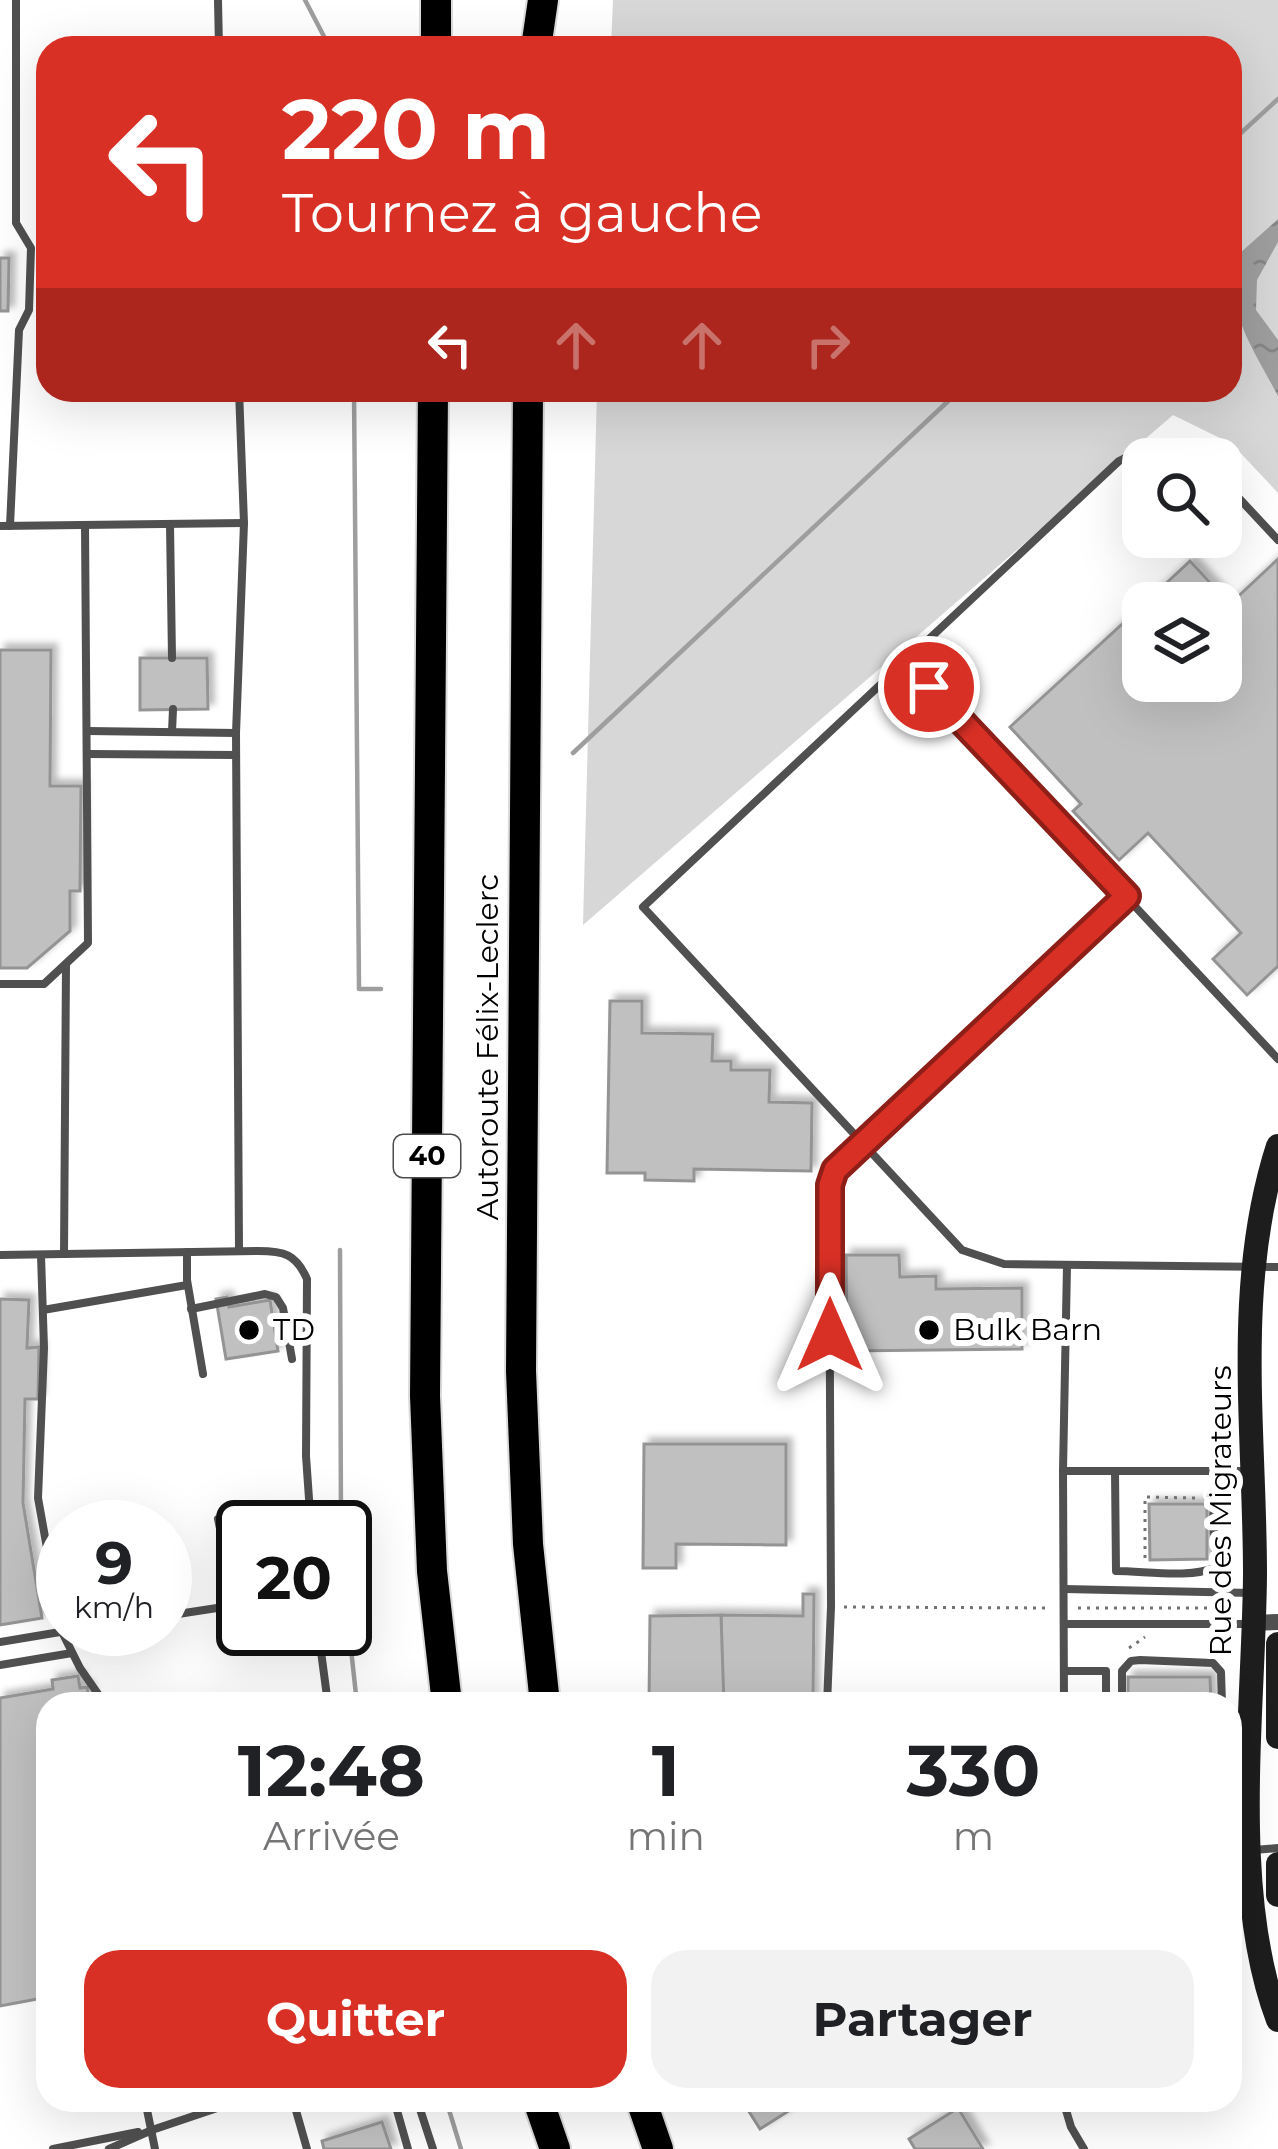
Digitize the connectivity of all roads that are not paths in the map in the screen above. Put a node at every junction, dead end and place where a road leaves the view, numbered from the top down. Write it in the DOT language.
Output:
graph roads {
  1 [pos="16,0"];
  2 [pos="218,0"];
  3 [pos="436,0"];
  4 [pos="532,0"];
  5 [pos="542,0"];
  6 [pos="219,36"];
  7 [pos="436,36"];
  8 [pos="534,36"];
  9 [pos="536,36"];
  10 [pos="239,402"];
  11 [pos="433,402"];
  12 [pos="528,402"];
  13 [pos="1122,460"];
  14 [pos="1242,501"];
  15 [pos="244,523"];
  16 [pos="170,524"];
  17 [pos="5,526"];
  18 [pos="85,526"];
  19 [pos="1278,540"];
  20 [pos="172,658"];
  21 [pos="904,660"];
  22 [pos="173,710"];
  23 [pos="88,731"];
  24 [pos="172,732"];
  25 [pos="236,734"];
  26 [pos="87,754"];
  27 [pos="236,755"];
  28 [pos="1127,896"];
  29 [pos="66,964"];
  30 [pos="0,984"];
  31 [pos="1278,1059"];
  32 [pos="863,1142"];
  33 [pos="1278,1146"];
  34 [pos="239,1251"];
  35 [pos="187,1252"];
  36 [pos="64,1254"];
  37 [pos="0,1255"];
  38 [pos="41,1255"];
  39 [pos="1067,1266"];
  40 [pos="1266,1266"];
  41 [pos="188,1285"];
  42 [pos="43,1310"];
  43 [pos="191,1310"];
  44 [pos="292,1359"];
  45 [pos="202,1374"];
  46 [pos="1063,1471"];
  47 [pos="1115,1471"];
  48 [pos="1216,1471"];
  49 [pos="1255,1471"];
  50 [pos="38,1500"];
  51 [pos="309,1500"];
  52 [pos="1064,1589"];
  53 [pos="1255,1605"];
  54 [pos="1278,1622"];
  55 [pos="1064,1624"];
  56 [pos="36,1636"];
  57 [pos="0,1642"];
  58 [pos="1278,1644"];
  59 [pos="54,1656"];
  60 [pos="74,1656"];
  61 [pos="322,1656"];
  62 [pos="0,1665"];
  63 [pos="1064,1671"];
  64 [pos="97,1692"];
  65 [pos="326,1692"];
  66 [pos="446,1692"];
  67 [pos="543,1692"];
  68 [pos="827,1692"];
  69 [pos="1064,1692"];
  70 [pos="1106,1692"];
  71 [pos="1122,1692"];
  72 [pos="1222,1692"];
  73 [pos="1278,1737"];
  74 [pos="1242,1818"];
  75 [pos="1278,1847"];
  76 [pos="1242,1851"];
  77 [pos="1242,1862"];
  78 [pos="1278,1864"];
  79 [pos="1278,1895"];
  80 [pos="1278,2020"];
  81 [pos="148,2112"];
  82 [pos="205,2112"];
  83 [pos="296,2112"];
  84 [pos="397,2112"];
  85 [pos="421,2112"];
  86 [pos="541,2112"];
  87 [pos="645,2112"];
  88 [pos="1067,2112"];
  89 [pos="152,2130"];
  90 [pos="53,2149"];
  91 [pos="110,2149"];
  92 [pos="155,2149"];
  93 [pos="307,2149"];
  94 [pos="408,2149"];
  95 [pos="433,2149"];
  96 [pos="552,2149"];
  97 [pos="658,2149"];
  98 [pos="1084,2149"];
  1 -- 17 [label="lane"];
  2 -- 6 [label="lane"];
  3 -- 7 [label="highway"];
  4 -- 8 [label="highway"];
  5 -- 9 [label="highway"];
  10 -- 15 [label="lane"];
  11 -- 66 [label="highway, Autoroute Félix-Leclerc / 40"];
  12 -- 67 [label="highway, Autoroute Félix-Leclerc"];
  13 -- 21 [label="lane"];
  14 -- 19 [label="lane"];
  15 -- 16 [label="lane"];
  15 -- 25 [label="lane"];
  16 -- 18 [label="lane"];
  16 -- 20 [label="lane"];
  17 -- 18 [label="lane"];
  18 -- 23 [label="lane"];
  21 -- 28 [label="lane"];
  21 -- 32 [label="lane"];
  22 -- 24 [label="lane"];
  23 -- 24 [label="lane"];
  23 -- 26 [label="lane"];
  24 -- 25 [label="lane"];
  25 -- 27 [label="lane"];
  26 -- 27 [label="lane"];
  26 -- 29 [label="lane"];
  27 -- 34 [label="lane"];
  28 -- 31 [label="lane"];
  28 -- 32 [label="lane"];
  29 -- 30 [label="lane"];
  29 -- 36 [label="lane"];
  32 -- 39 [label="lane"];
  32 -- 68 [label="lane"];
  33 -- 40 [label="street, Rue des Migrateurs"];
  34 -- 35 [label="lane"];
  34 -- 51 [label="lane"];
  35 -- 36 [label="lane"];
  35 -- 41 [label="lane"];
  36 -- 38 [label="lane"];
  37 -- 38 [label="lane"];
  38 -- 42 [label="lane"];
  39 -- 40 [label="lane"];
  39 -- 46 [label="lane"];
  40 -- 49 [label="street, Rue des Migrateurs"];
  41 -- 42 [label="lane"];
  41 -- 43 [label="lane"];
  42 -- 50 [label="lane"];
  43 -- 44 [label="lane"];
  43 -- 45 [label="lane"];
  46 -- 47 [label="lane"];
  46 -- 52 [label="lane"];
  47 -- 48 [label="lane"];
  47 -- 48 [label="lane"];
  48 -- 49 [label="lane"];
  49 -- 53 [label="street, Rue des Migrateurs"];
  52 -- 53 [label="lane"];
  52 -- 55 [label="lane"];
  53 -- 54 [label="street"];
  53 -- 55 [label="lane"];
  53 -- 74 [label="street, Rue des Migrateurs"];
  55 -- 63 [label="lane"];
  56 -- 57 [label="lane"];
  58 -- 73 [label="street, Rue des Migrateurs"];
  59 -- 62 [label="lane"];
  60 -- 64 [label="lane"];
  61 -- 65 [label="lane"];
  63 -- 69 [label="lane"];
  63 -- 70 [label="lane"];
  71 -- 72 [label="lane"];
  75 -- 76 [label="lane"];
  77 -- 80 [label="street, Rue des Migrateurs"];
  78 -- 79 [label="street"];
  81 -- 89 [label="lane"];
  82 -- 89 [label="lane"];
  83 -- 93 [label="lane"];
  84 -- 94 [label="lane"];
  85 -- 95 [label="lane"];
  86 -- 96 [label="highway"];
  87 -- 97 [label="highway"];
  88 -- 98 [label="lane"];
  89 -- 90 [label="lane"];
  89 -- 91 [label="lane"];
  89 -- 92 [label="lane"];
}
